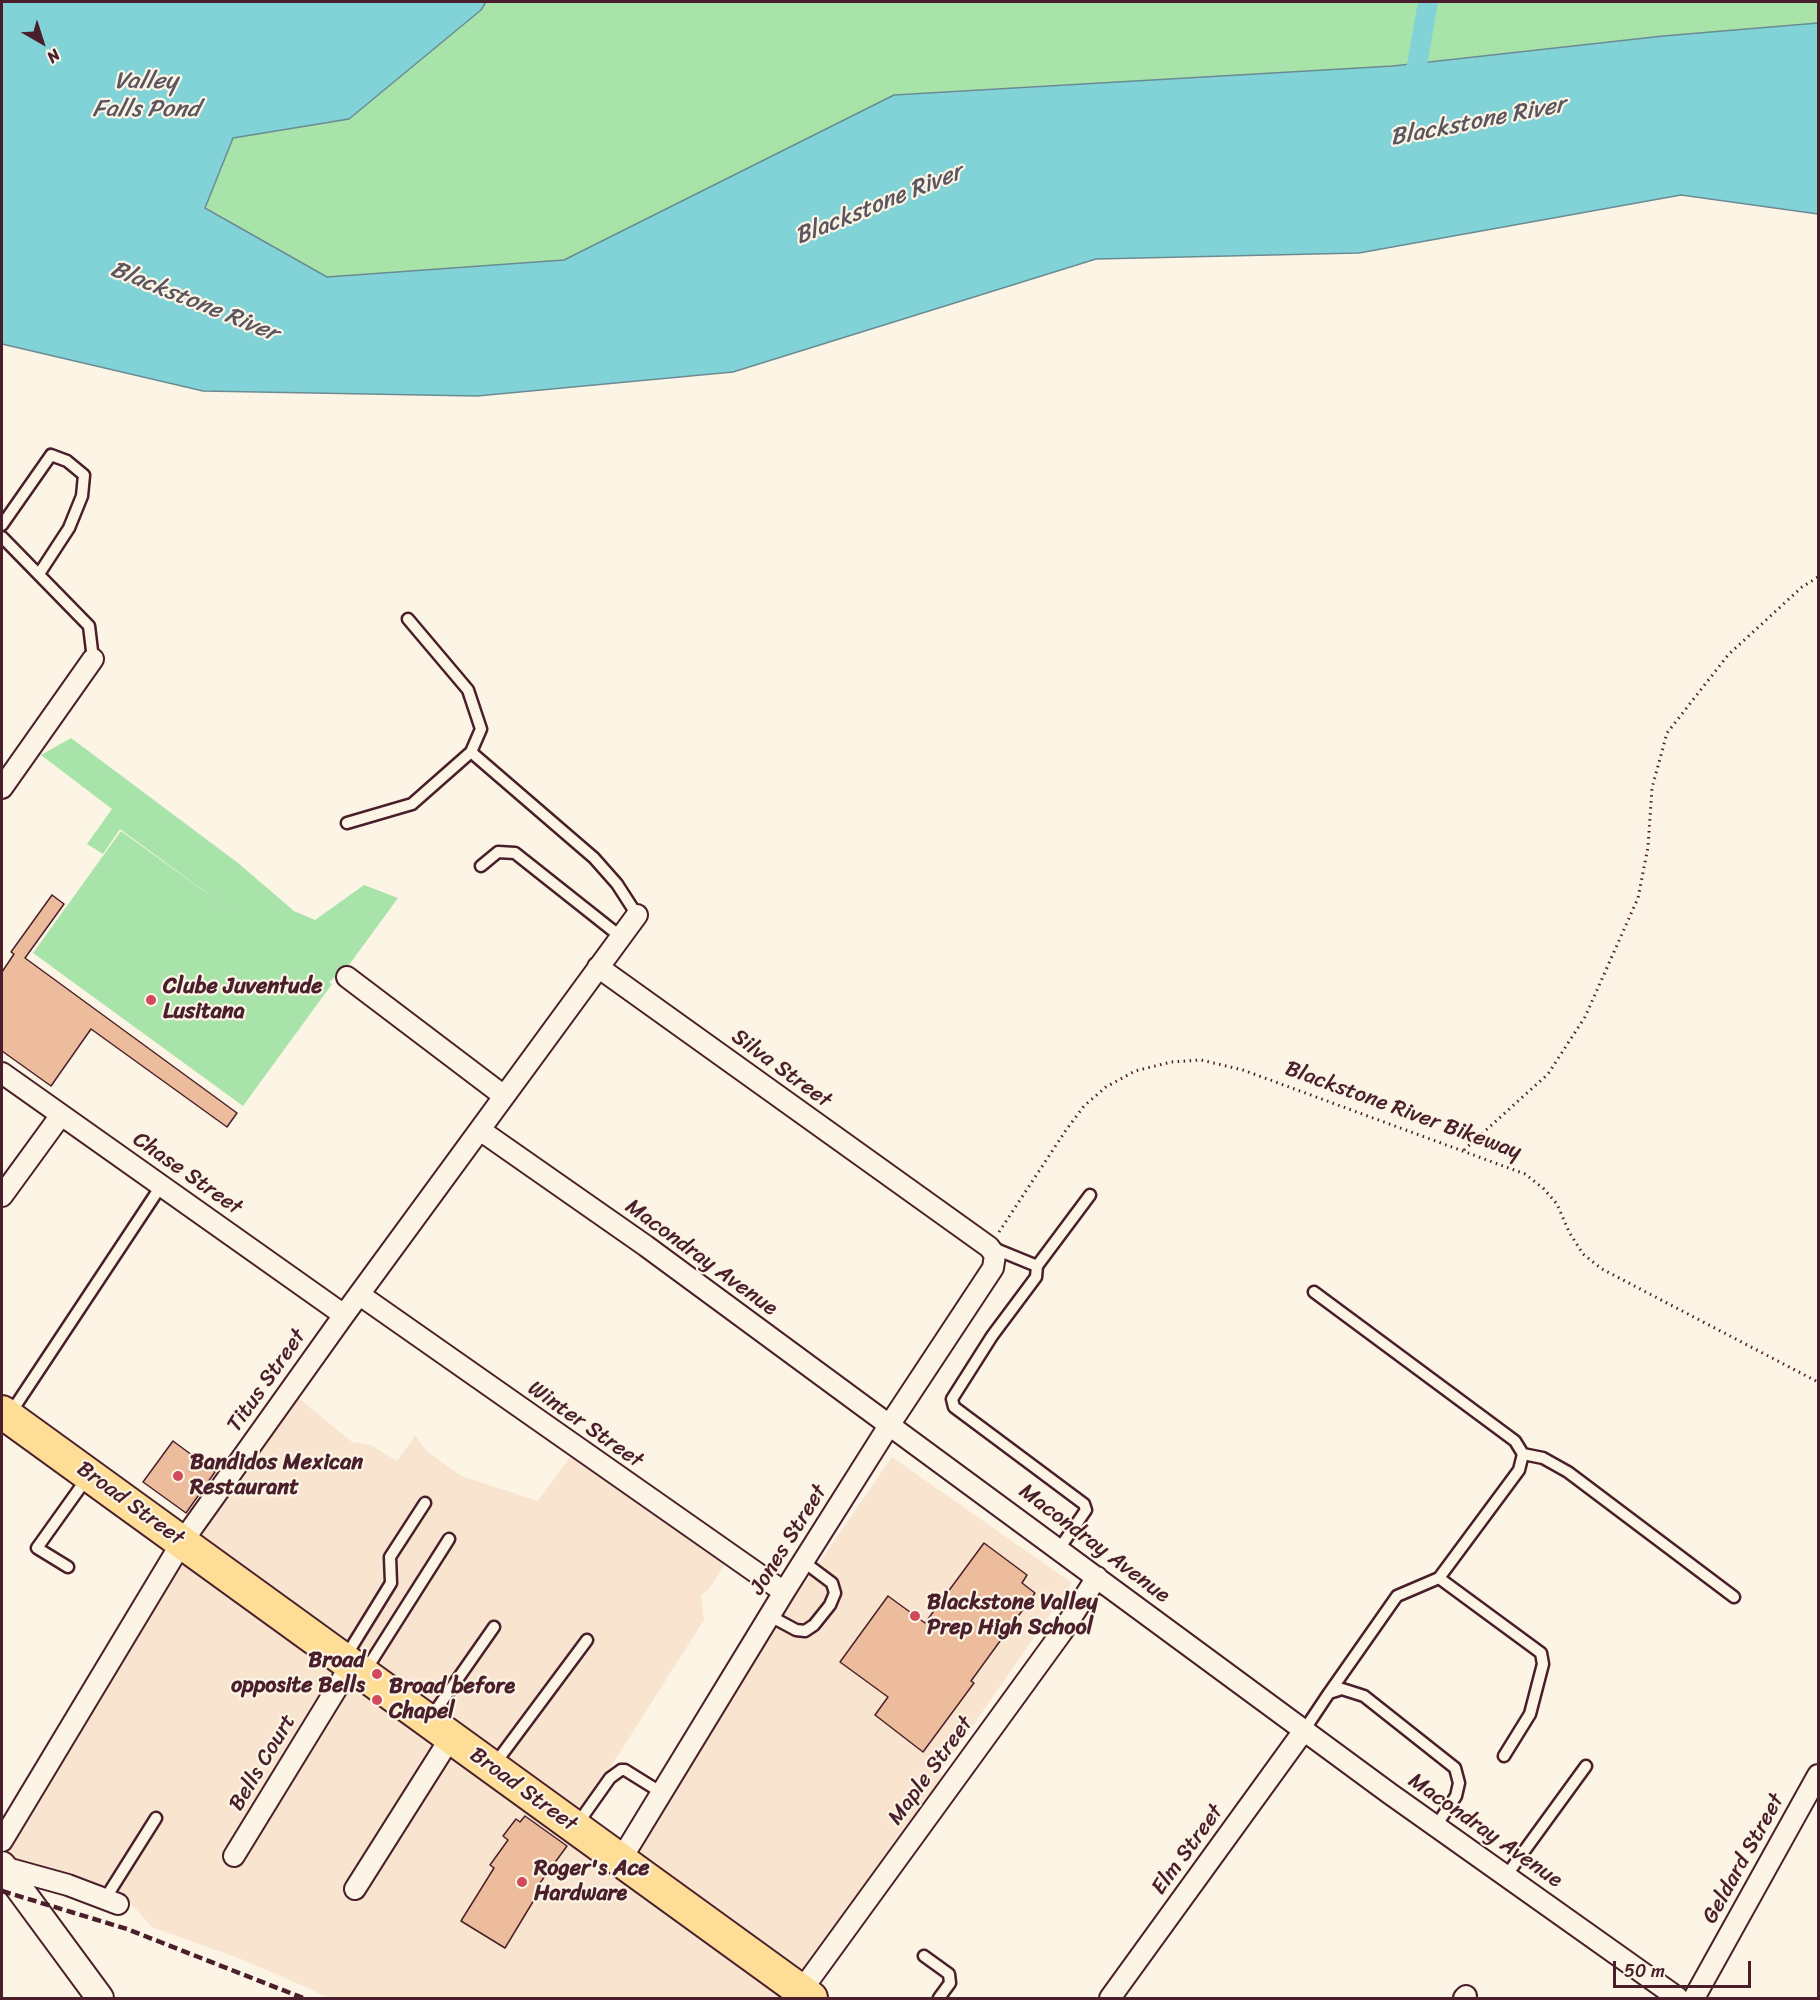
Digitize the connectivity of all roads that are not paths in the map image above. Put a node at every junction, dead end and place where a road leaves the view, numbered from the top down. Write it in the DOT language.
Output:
graph roads {
  1 [pos="2,525"];
  2 [pos="2,537"];
  3 [pos="39,574"];
  4 [pos="408,619"];
  5 [pos="93,659"];
  6 [pos="471,752"];
  7 [pos="2,788"];
  8 [pos="347,823"];
  9 [pos="481,866"];
  10 [pos="637,915"];
  11 [pos="621,937"];
  12 [pos="598,967"];
  13 [pos="347,976"];
  14 [pos="2,1073"];
  15 [pos="504,1096"];
  16 [pos="61,1115"];
  17 [pos="480,1130"];
  18 [pos="161,1186"];
  19 [pos="1090,1195"];
  20 [pos="2,1196"];
  21 [pos="989,1246"];
  22 [pos="1037,1266"];
  23 [pos="1314,1292"];
  24 [pos="360,1295"];
  25 [pos="344,1316"];
  26 [pos="5,1414"];
  27 [pos="890,1424"];
  28 [pos="1523,1454"];
  29 [pos="89,1475"];
  30 [pos="425,1503"];
  31 [pos="449,1539"];
  32 [pos="182,1542"];
  33 [pos="1059,1549"];
  34 [pos="804,1562"];
  35 [pos="68,1567"];
  36 [pos="1096,1577"];
  37 [pos="1439,1578"];
  38 [pos="784,1592"];
  39 [pos="1734,1597"];
  40 [pos="770,1616"];
  41 [pos="494,1628"];
  42 [pos="587,1640"];
  43 [pos="353,1666"];
  44 [pos="1329,1693"];
  45 [pos="440,1729"];
  46 [pos="1305,1729"];
  47 [pos="1504,1756"];
  48 [pos="1586,1766"];
  49 [pos="492,1767"];
  50 [pos="1818,1775"];
  51 [pos="662,1793"];
  52 [pos="156,1818"];
  53 [pos="1436,1826"];
  54 [pos="575,1828"];
  55 [pos="2,1841"];
  56 [pos="234,1856"];
  57 [pos="620,1861"];
  58 [pos="2,1866"];
  59 [pos="1506,1876"];
  60 [pos="355,1889"];
  61 [pos="112,1901"];
  62 [pos="924,1956"];
  63 [pos="804,1996"];
  64 [pos="100,1998"];
  65 [pos="939,1998"];
  66 [pos="1110,1998"];
  67 [pos="1678,1998"];
  68 [pos="1694,1998"];
  1 -- 3 [label="lane"];
  2 -- 3 [label="lane"];
  3 -- 5 [label="lane"];
  4 -- 6 [label="lane"];
  5 -- 7 [label="street"];
  6 -- 8 [label="lane"];
  6 -- 10 [label="lane"];
  9 -- 11 [label="lane"];
  10 -- 11 [label="street"];
  11 -- 12 [label="street"];
  12 -- 15 [label="street, Titus Street"];
  12 -- 21 [label="street, Silva Street"];
  13 -- 15 [label="street"];
  14 -- 16 [label="street, Chase Street"];
  15 -- 17 [label="street, Titus Street"];
  16 -- 18 [label="street, Chase Street"];
  16 -- 20 [label="street"];
  17 -- 24 [label="street, Titus Street"];
  17 -- 27 [label="street, Macondray Avenue"];
  18 -- 25 [label="street, Chase Street"];
  18 -- 26 [label="lane"];
  19 -- 22 [label="lane"];
  21 -- 22 [label="lane"];
  21 -- 27 [label="street, Jones Street"];
  22 -- 33 [label="lane"];
  23 -- 28 [label="lane"];
  24 -- 25 [label="street, Titus Street"];
  24 -- 38 [label="street, Winter Street"];
  25 -- 32 [label="street, Titus Street"];
  26 -- 29 [label="main road, Broad Street"];
  27 -- 33 [label="street, Macondray Avenue"];
  27 -- 34 [label="street, Jones Street"];
  28 -- 37 [label="lane"];
  28 -- 39 [label="lane"];
  29 -- 32 [label="main road, Broad Street"];
  29 -- 35 [label="lane"];
  30 -- 43 [label="lane"];
  31 -- 43 [label="lane"];
  32 -- 43 [label="main road, Broad Street"];
  32 -- 55 [label="street, Titus Street"];
  33 -- 36 [label="street, Macondray Avenue"];
  34 -- 38 [label="street, Jones Street"];
  34 -- 40 [label="lane"];
  36 -- 46 [label="street, Macondray Avenue"];
  36 -- 63 [label="street, Maple Street"];
  37 -- 44 [label="lane"];
  37 -- 47 [label="lane"];
  38 -- 40 [label="street, Jones Street"];
  40 -- 51 [label="street, Jones Street"];
  41 -- 45 [label="lane"];
  42 -- 49 [label="lane"];
  43 -- 45 [label="main road, Broad Street"];
  43 -- 56 [label="street, Bells Court"];
  44 -- 46 [label="lane"];
  44 -- 53 [label="lane"];
  45 -- 49 [label="main road, Broad Street"];
  45 -- 60 [label="street"];
  46 -- 53 [label="street, Macondray Avenue"];
  46 -- 66 [label="street, Elm Street"];
  48 -- 59 [label="lane"];
  49 -- 54 [label="main road, Broad Street"];
  50 -- 68 [label="street, Geldard Street"];
  51 -- 54 [label="lane"];
  51 -- 57 [label="street, Jones Street"];
  52 -- 61 [label="lane"];
  53 -- 59 [label="street, Macondray Avenue"];
  54 -- 57 [label="main road, Broad Street"];
  57 -- 63 [label="main road, Broad Street"];
  58 -- 61 [label="street"];
  58 -- 64 [label="street"];
  59 -- 67 [label="street, Macondray Avenue"];
  62 -- 65 [label="lane"];
}
